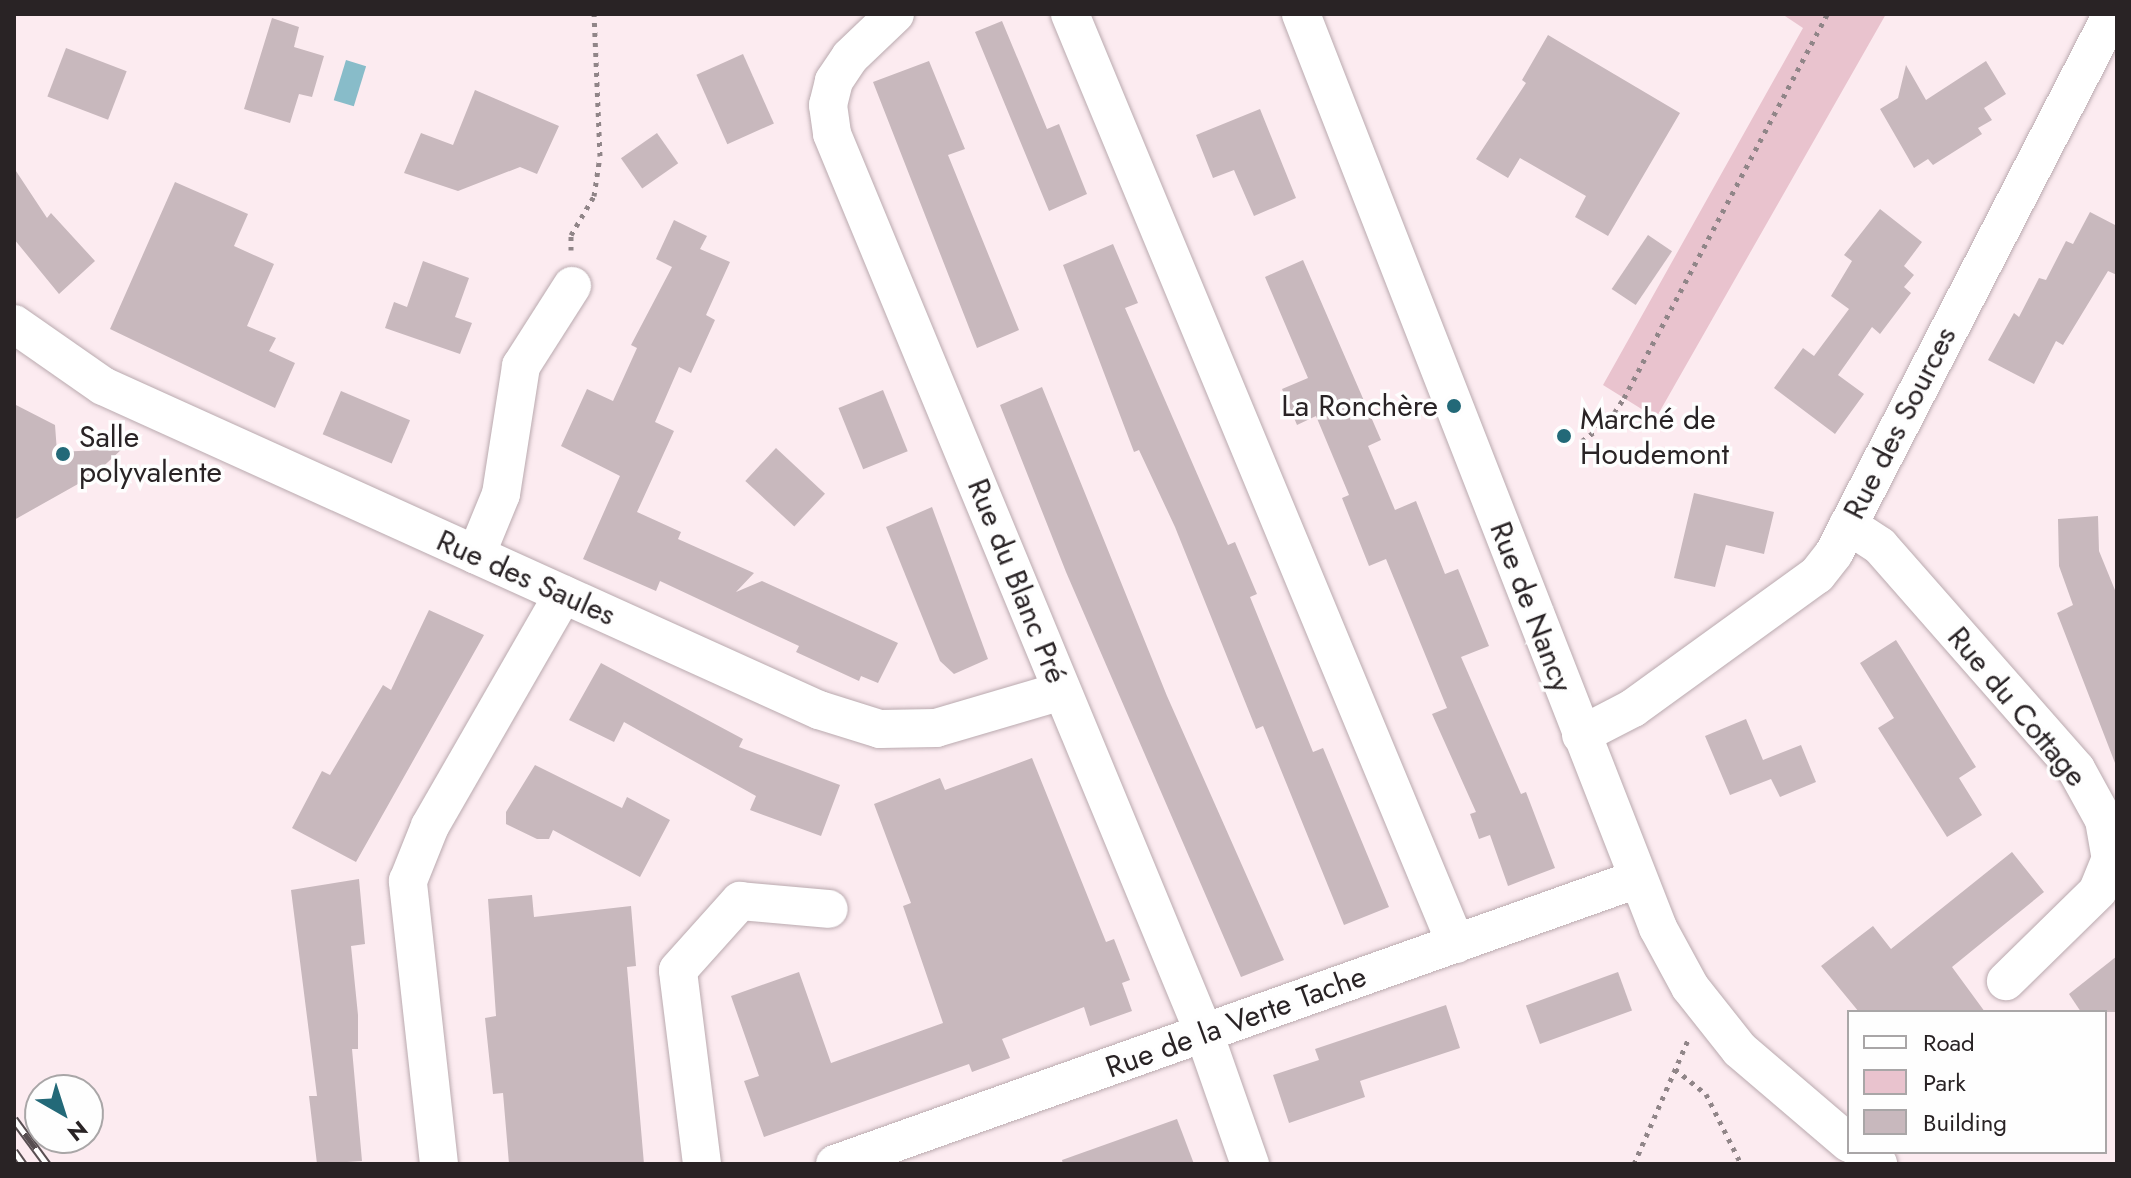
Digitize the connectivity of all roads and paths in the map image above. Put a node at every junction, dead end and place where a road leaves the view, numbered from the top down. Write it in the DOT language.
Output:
graph roads {
  1 [pos="594,14"];
  2 [pos="895,14"];
  3 [pos="1070,14"];
  4 [pos="1301,14"];
  5 [pos="1827,14"];
  6 [pos="2112,14"];
  7 [pos="572,286"];
  8 [pos="14,324"];
  9 [pos="1582,441"];
  10 [pos="1848,525"];
  11 [pos="476,555"];
  12 [pos="563,595"];
  13 [pos="1062,691"];
  14 [pos="1581,735"];
  15 [pos="1637,879"];
  16 [pos="829,909"];
  17 [pos="1456,944"];
  18 [pos="2006,981"];
  19 [pos="1711,1015"];
  20 [pos="1204,1033"];
  21 [pos="1675,1069"];
  22 [pos="1847,1141"];
  23 [pos="439,1164"];
  24 [pos="702,1164"];
  25 [pos="835,1164"];
  26 [pos="1250,1164"];
  27 [pos="1634,1164"];
  28 [pos="1741,1164"];
  1 -- 7 [label="path"];
  2 -- 13 [label="street, Rue du Blanc Pré"];
  3 -- 17 [label="street"];
  4 -- 14 [label="street, Rue de Nancy"];
  5 -- 9 [label="path"];
  6 -- 10 [label="street, Rue des Sources"];
  7 -- 11 [label="street"];
  8 -- 11 [label="street, Rue des Saules"];
  10 -- 14 [label="street, Rue des Sources"];
  10 -- 18 [label="street, Rue du Cottage"];
  11 -- 12 [label="street, Rue des Saules"];
  12 -- 13 [label="street, Rue des Saules"];
  12 -- 23 [label="street"];
  13 -- 20 [label="street, Rue du Blanc Pré"];
  14 -- 15 [label="street, Rue de Nancy"];
  15 -- 17 [label="street, Rue de la Verte Tache"];
  15 -- 19 [label="street, Rue de Nancy"];
  16 -- 24 [label="street"];
  17 -- 20 [label="street, Rue de la Verte Tache"];
  19 -- 21 [label="path"];
  19 -- 22 [label="street, Rue de Nancy"];
  20 -- 25 [label="street, Rue de la Verte Tache"];
  20 -- 26 [label="street, Rue du Blanc Pré"];
  21 -- 27 [label="path"];
  21 -- 28 [label="path"];
}
